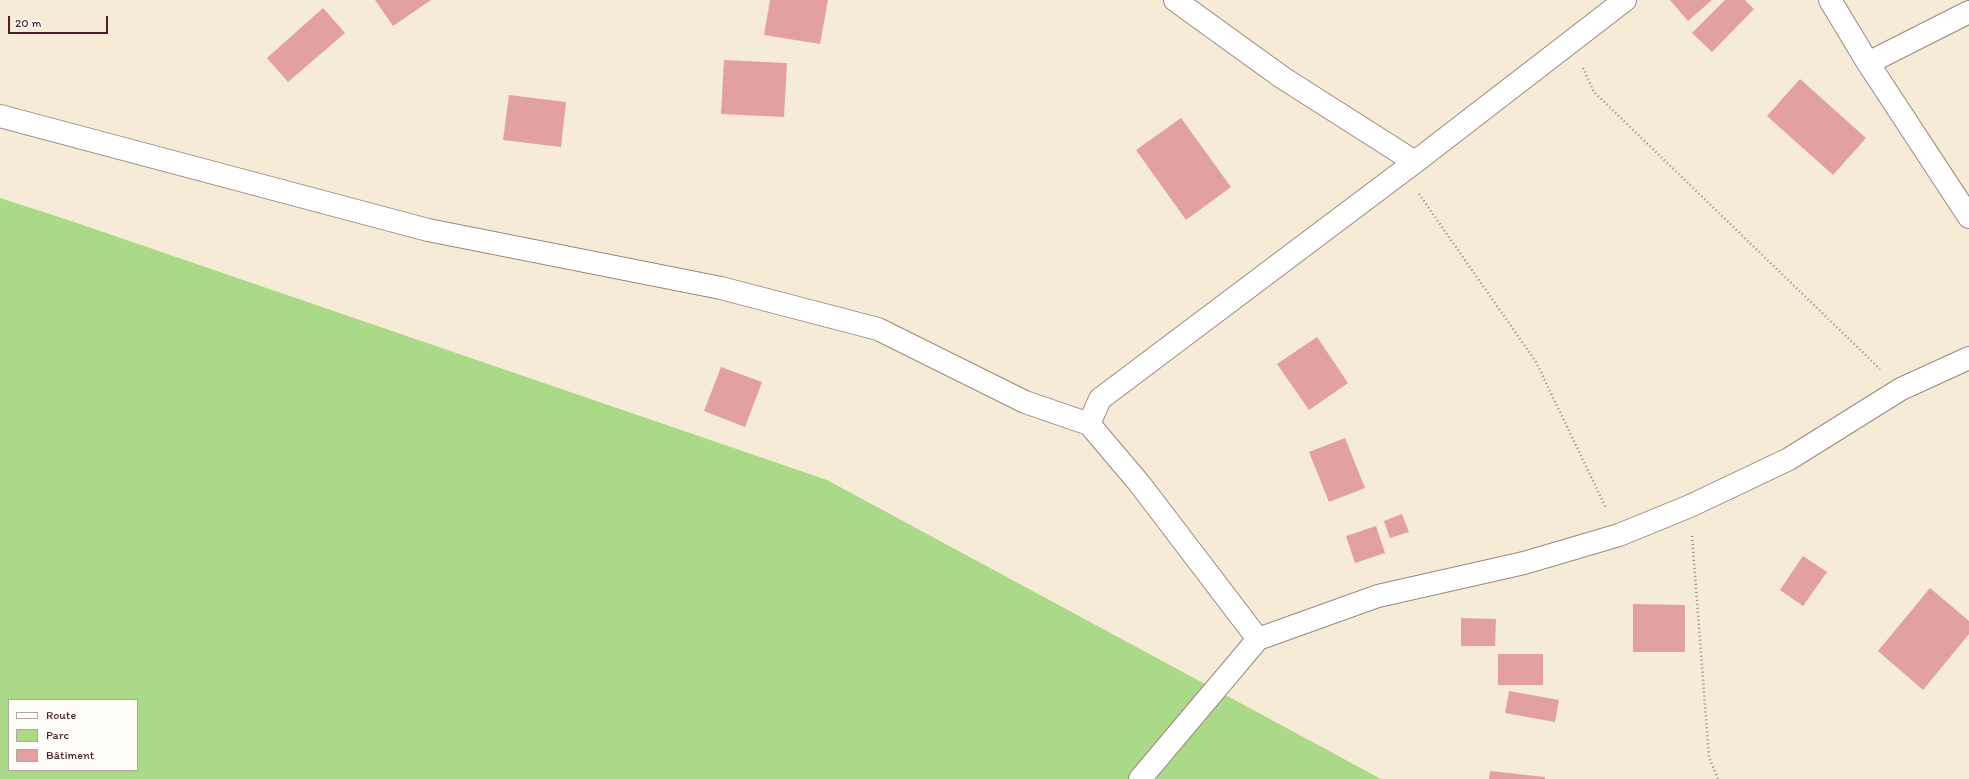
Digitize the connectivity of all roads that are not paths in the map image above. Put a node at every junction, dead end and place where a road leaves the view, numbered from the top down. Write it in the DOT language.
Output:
graph roads {
  1 [pos="1175,0"];
  2 [pos="1625,0"];
  3 [pos="1830,0"];
  4 [pos="1969,12"];
  5 [pos="1868,63"];
  6 [pos="0,116"];
  7 [pos="1409,166"];
  8 [pos="1969,217"];
  9 [pos="1969,358"];
  10 [pos="1089,424"];
  11 [pos="1258,639"];
  12 [pos="1140,779"];
  1 -- 7 [label="street"];
  2 -- 7 [label="street"];
  3 -- 5 [label="street"];
  4 -- 5 [label="street"];
  5 -- 8 [label="street"];
  6 -- 10 [label="street"];
  7 -- 10 [label="street"];
  9 -- 11 [label="street"];
  10 -- 11 [label="street"];
  11 -- 12 [label="street"];
}
